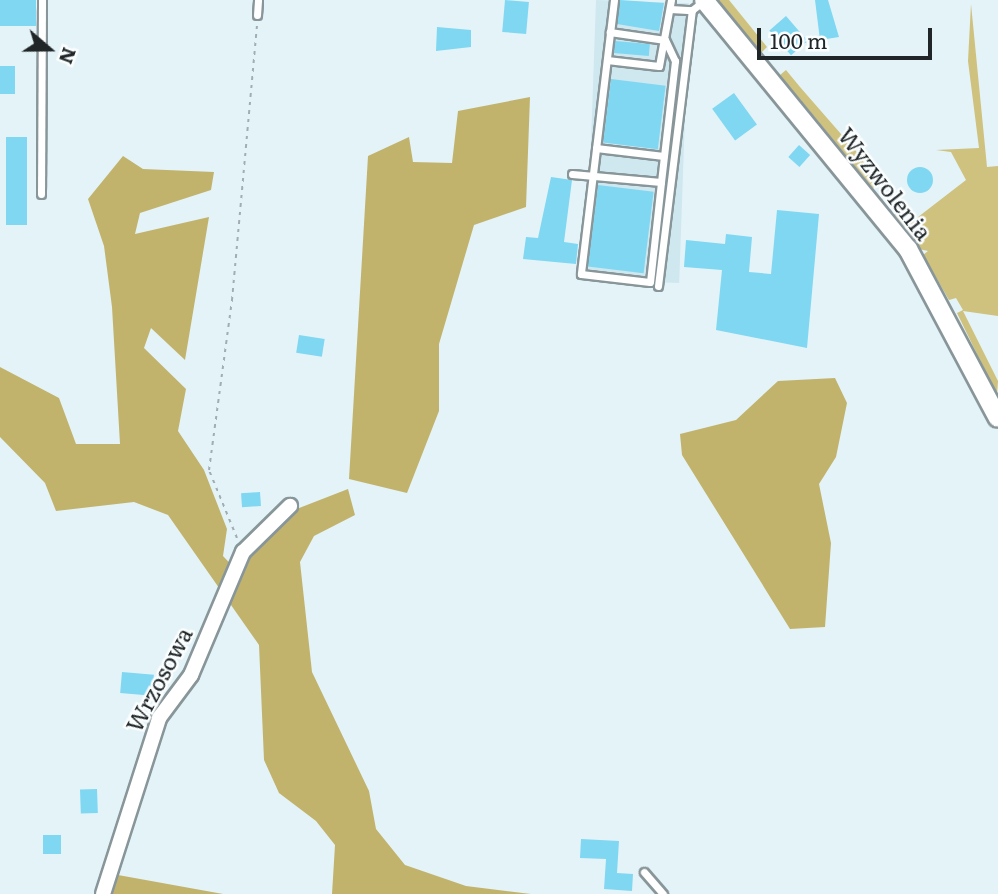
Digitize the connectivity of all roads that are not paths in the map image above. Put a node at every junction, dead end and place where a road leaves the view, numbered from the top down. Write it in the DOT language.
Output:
graph roads {
  1 [pos="42,0"];
  2 [pos="258,0"];
  3 [pos="614,0"];
  4 [pos="671,0"];
  5 [pos="700,4"];
  6 [pos="670,9"];
  7 [pos="257,15"];
  8 [pos="610,32"];
  9 [pos="665,40"];
  10 [pos="607,60"];
  11 [pos="596,148"];
  12 [pos="664,156"];
  13 [pos="572,174"];
  14 [pos="592,176"];
  15 [pos="661,182"];
  16 [pos="41,194"];
  17 [pos="658,286"];
  18 [pos="998,418"];
  19 [pos="290,506"];
  20 [pos="644,872"];
  21 [pos="103,894"];
  22 [pos="663,894"];
  1 -- 16 [label="lane"];
  2 -- 7 [label="lane"];
  3 -- 8 [label="lane"];
  4 -- 6 [label="lane"];
  5 -- 6 [label="lane"];
  5 -- 17 [label="lane"];
  5 -- 18 [label="street, Wyzwolenia"];
  6 -- 9 [label="lane"];
  8 -- 9 [label="lane"];
  8 -- 10 [label="lane"];
  9 -- 10 [label="lane"];
  9 -- 12 [label="lane"];
  10 -- 11 [label="lane"];
  11 -- 12 [label="lane"];
  11 -- 14 [label="lane"];
  12 -- 15 [label="lane"];
  13 -- 14 [label="lane"];
  14 -- 15 [label="lane"];
  14 -- 15 [label="lane"];
  19 -- 21 [label="street, Wrzosowa"];
  20 -- 22 [label="lane"];
}
